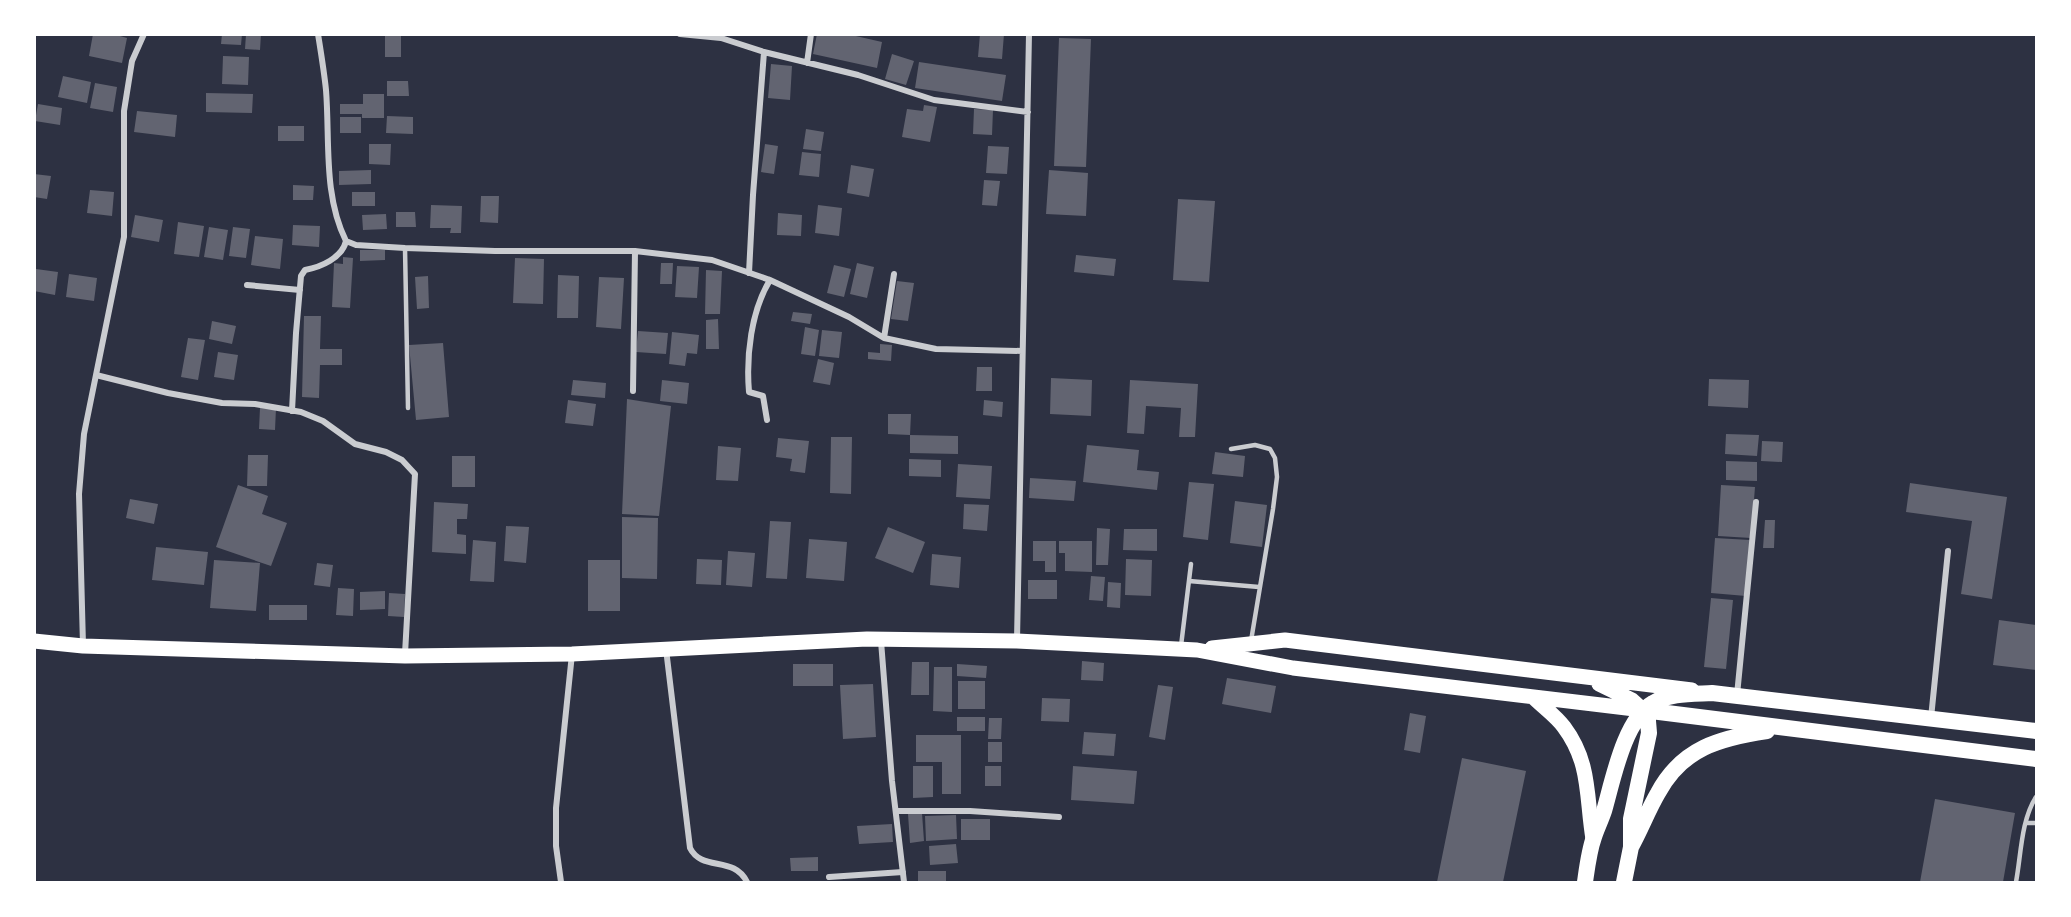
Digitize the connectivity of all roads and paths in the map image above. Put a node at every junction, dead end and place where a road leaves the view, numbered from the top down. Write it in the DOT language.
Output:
graph roads {
  1 [pos="144,34"];
  2 [pos="318,34"];
  3 [pos="680,34"];
  4 [pos="811,34"];
  5 [pos="1029,34"];
  6 [pos="764,52"];
  7 [pos="807,63"];
  8 [pos="1028,112"];
  9 [pos="346,241"];
  10 [pos="405,248"];
  11 [pos="635,251"];
  12 [pos="750,273"];
  13 [pos="894,274"];
  14 [pos="770,280"];
  15 [pos="247,285"];
  16 [pos="300,290"];
  17 [pos="884,338"];
  18 [pos="1022,351"];
  19 [pos="96,375"];
  20 [pos="633,390"];
  21 [pos="408,408"];
  22 [pos="292,411"];
  23 [pos="767,420"];
  24 [pos="1231,449"];
  25 [pos="1756,502"];
  26 [pos="1948,551"];
  27 [pos="1191,564"];
  28 [pos="1189,581"];
  29 [pos="1259,587"];
  30 [pos="881,639"];
  31 [pos="34,641"];
  32 [pos="1017,641"];
  33 [pos="1250,644"];
  34 [pos="83,646"];
  35 [pos="1180,648"];
  36 [pos="666,649"];
  37 [pos="1197,650"];
  38 [pos="572,654"];
  39 [pos="405,656"];
  40 [pos="1579,676"];
  41 [pos="1712,693"];
  42 [pos="1737,696"];
  43 [pos="1533,697"];
  44 [pos="1643,710"];
  45 [pos="1931,718"];
  46 [pos="1788,728"];
  47 [pos="2037,730"];
  48 [pos="2037,759"];
  49 [pos="2037,797"];
  50 [pos="896,811"];
  51 [pos="1059,818"];
  52 [pos="2027,823"];
  53 [pos="2037,824"];
  54 [pos="1593,839"];
  55 [pos="1632,847"];
  56 [pos="903,872"];
  57 [pos="829,877"];
  58 [pos="561,882"];
  59 [pos="747,882"];
  60 [pos="904,882"];
  61 [pos="1584,882"];
  62 [pos="1624,882"];
  63 [pos="2016,882"];
  1 -- 19 [label="street"];
  2 -- 9 [label="street"];
  3 -- 6 [label="street"];
  4 -- 7 [label="street"];
  5 -- 8 [label="street"];
  6 -- 7 [label="street"];
  6 -- 12 [label="street"];
  7 -- 8 [label="street"];
  8 -- 18 [label="street"];
  9 -- 10 [label="street"];
  9 -- 16 [label="street"];
  10 -- 11 [label="street"];
  10 -- 21 [label="lane"];
  11 -- 12 [label="street"];
  11 -- 20 [label="street"];
  12 -- 14 [label="street"];
  13 -- 17 [label="street"];
  14 -- 17 [label="street"];
  14 -- 23 [label="street"];
  15 -- 16 [label="street"];
  16 -- 22 [label="street"];
  17 -- 18 [label="street"];
  18 -- 32 [label="street"];
  19 -- 22 [label="street"];
  19 -- 34 [label="street"];
  22 -- 39 [label="street"];
  24 -- 29 [label="lane"];
  25 -- 42 [label="street"];
  26 -- 45 [label="street"];
  27 -- 28 [label="lane"];
  28 -- 29 [label="lane"];
  28 -- 35 [label="lane"];
  29 -- 33 [label="lane"];
  30 -- 32 [label="main road"];
  30 -- 36 [label="main road"];
  30 -- 50 [label="street"];
  31 -- 34 [label="main road"];
  32 -- 35 [label="main road"];
  33 -- 37 [label="main road"];
  33 -- 40 [label="main road"];
  34 -- 39 [label="main road"];
  35 -- 37 [label="main road"];
  36 -- 38 [label="main road"];
  36 -- 59 [label="street"];
  37 -- 43 [label="main road"];
  38 -- 39 [label="main road"];
  38 -- 58 [label="street"];
  40 -- 41 [label="main road"];
  40 -- 44 [label="main road"];
  41 -- 42 [label="highway"];
  41 -- 44 [label="highway"];
  42 -- 45 [label="highway"];
  43 -- 44 [label="main road"];
  43 -- 54 [label="main road"];
  44 -- 46 [label="highway"];
  44 -- 54 [label="highway"];
  44 -- 55 [label="highway"];
  45 -- 47 [label="highway"];
  46 -- 48 [label="highway"];
  46 -- 55 [label="highway"];
  49 -- 52 [label="lane"];
  50 -- 51 [label="street"];
  50 -- 56 [label="street"];
  52 -- 53 [label="lane"];
  52 -- 63 [label="lane"];
  54 -- 61 [label="highway"];
  55 -- 62 [label="highway"];
  56 -- 57 [label="street"];
  56 -- 60 [label="street"];
}
